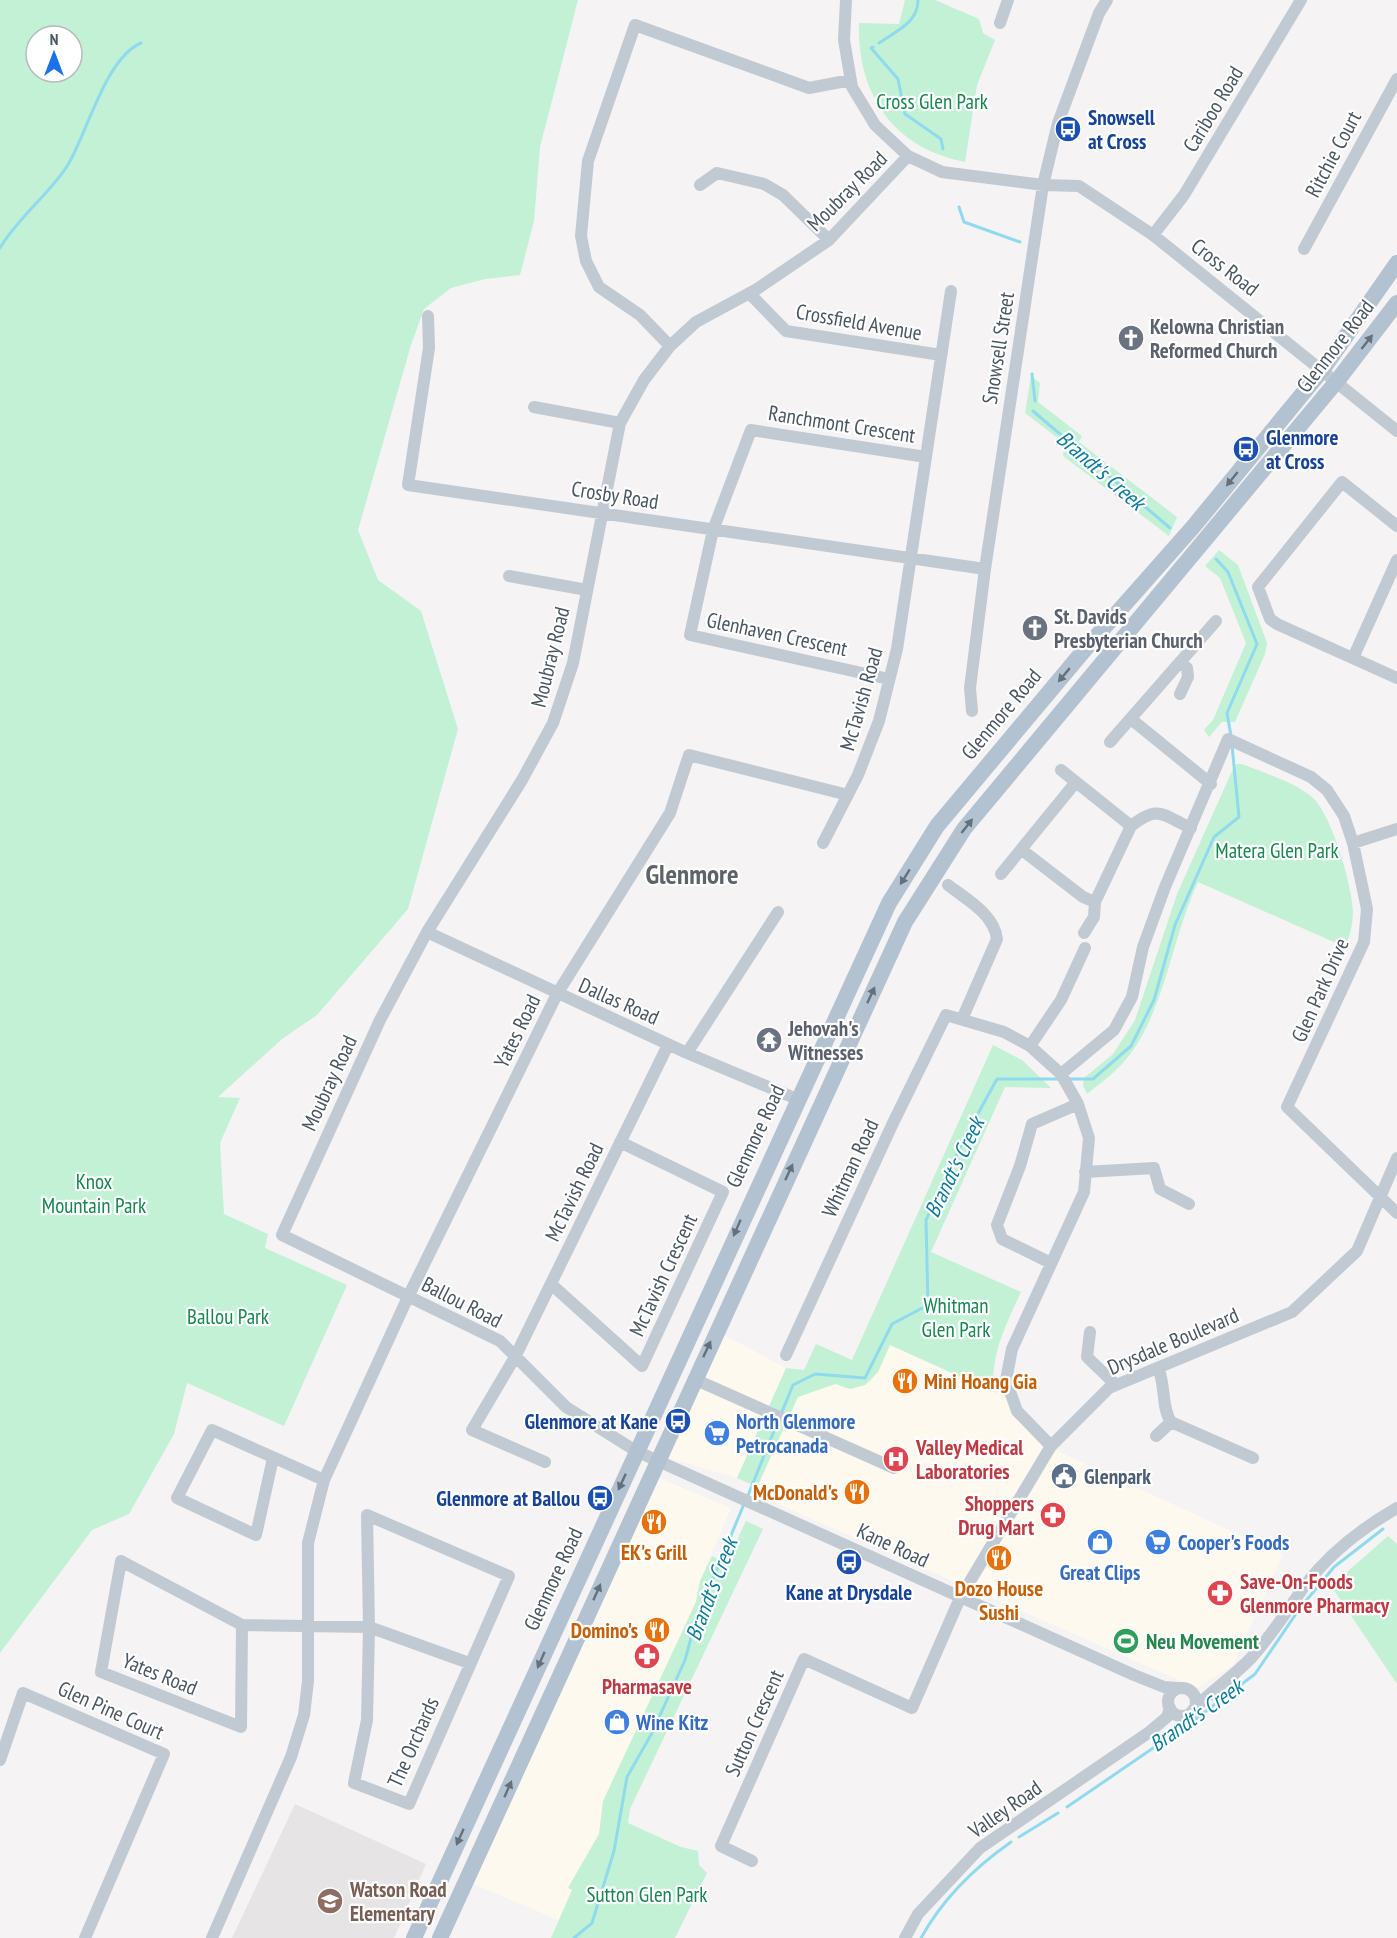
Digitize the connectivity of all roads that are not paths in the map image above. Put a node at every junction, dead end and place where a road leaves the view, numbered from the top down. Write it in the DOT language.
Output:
graph roads {
  1 [pos="846,0"];
  2 [pos="1008,0"];
  3 [pos="1107,0"];
  4 [pos="1301,0"];
  5 [pos="1000,23"];
  6 [pos="1397,79"];
  7 [pos="851,81"];
  8 [pos="908,156"];
  9 [pos="700,185"];
  10 [pos="1043,185"];
  11 [pos="1153,235"];
  12 [pos="829,240"];
  13 [pos="1304,249"];
  14 [pos="1397,263"];
  15 [pos="951,291"];
  16 [pos="749,293"];
  17 [pos="1397,303"];
  18 [pos="428,316"];
  19 [pos="670,346"];
  20 [pos="941,356"];
  21 [pos="1323,369"];
  22 [pos="1337,381"];
  23 [pos="534,407"];
  24 [pos="620,423"];
  25 [pos="1397,431"];
  26 [pos="926,458"];
  27 [pos="603,512"];
  28 [pos="1397,526"];
  29 [pos="713,530"];
  30 [pos="911,558"];
  31 [pos="1397,560"];
  32 [pos="985,569"];
  33 [pos="510,576"];
  34 [pos="587,590"];
  35 [pos="1216,621"];
  36 [pos="1353,658"];
  37 [pos="1180,663"];
  38 [pos="1397,678"];
  39 [pos="890,679"];
  40 [pos="1180,694"];
  41 [pos="972,711"];
  42 [pos="1131,718"];
  43 [pos="1110,742"];
  44 [pos="1061,770"];
  45 [pos="1076,782"];
  46 [pos="1211,784"];
  47 [pos="848,795"];
  48 [pos="1131,826"];
  49 [pos="1191,828"];
  50 [pos="1397,829"];
  51 [pos="823,843"];
  52 [pos="1353,843"];
  53 [pos="1022,850"];
  54 [pos="1001,874"];
  55 [pos="948,885"];
  56 [pos="1095,902"];
  57 [pos="777,912"];
  58 [pos="428,932"];
  59 [pos="1084,933"];
  60 [pos="1085,948"];
  61 [pos="557,994"];
  62 [pos="963,1017"];
  63 [pos="668,1045"];
  64 [pos="1030,1046"];
  65 [pos="687,1053"];
  66 [pos="1061,1074"];
  67 [pos="797,1099"];
  68 [pos="1078,1104"];
  69 [pos="620,1142"];
  70 [pos="1397,1158"];
  71 [pos="1085,1172"];
  72 [pos="1382,1197"];
  73 [pos="1189,1204"];
  74 [pos="1397,1213"];
  75 [pos="282,1235"];
  76 [pos="1051,1263"];
  77 [pos="551,1284"];
  78 [pos="408,1297"];
  79 [pos="1090,1332"];
  80 [pos="786,1355"];
  81 [pos="515,1357"];
  82 [pos="1158,1368"];
  83 [pos="694,1379"];
  84 [pos="1116,1385"];
  85 [pos="1171,1422"];
  86 [pos="1156,1436"];
  87 [pos="1051,1446"];
  88 [pos="636,1451"];
  89 [pos="273,1458"];
  90 [pos="1253,1458"];
  91 [pos="657,1460"];
  92 [pos="544,1462"];
  93 [pos="894,1468"];
  94 [pos="324,1480"];
  95 [pos="1397,1508"];
  96 [pos="960,1598"];
  97 [pos="242,1625"];
  98 [pos="308,1625"];
  99 [pos="369,1627"];
  100 [pos="469,1663"];
  101 [pos="1134,1675"];
  102 [pos="1226,1683"];
  103 [pos="1183,1688"];
  104 [pos="1169,1706"];
  105 [pos="912,1708"];
  106 [pos="1190,1713"];
  107 [pos="1148,1733"];
  108 [pos="0,1760"];
  109 [pos="752,1861"];
  110 [pos="85,1938"];
  111 [pos="212,1938"];
  112 [pos="414,1938"];
  113 [pos="440,1938"];
  114 [pos="905,1938"];
  1 -- 7 [label="street, Cross Road"];
  2 -- 5 [label="street"];
  3 -- 10 [label="street, Snowsell Street"];
  4 -- 11 [label="street, Cariboo Road"];
  6 -- 13 [label="street, Ritchie Court"];
  7 -- 8 [label="street, Cross Road"];
  7 -- 19 [label="street"];
  8 -- 10 [label="street, Cross Road"];
  8 -- 12 [label="street, Moubray Road"];
  9 -- 12 [label="street"];
  10 -- 11 [label="street, Cross Road"];
  10 -- 32 [label="street, Snowsell Street"];
  11 -- 21 [label="street, Cross Road"];
  12 -- 16 [label="street, Moubray Road"];
  14 -- 21 [label="main road, Glenmore Road"];
  15 -- 20 [label="street, McTavish Road"];
  16 -- 19 [label="street, Moubray Road"];
  16 -- 20 [label="street, Crossfield Avenue"];
  22 -- 17 [label="main road, Glenmore Road, one-way"];
  18 -- 27 [label="street, Crosby Road"];
  19 -- 24 [label="street, Moubray Road"];
  20 -- 26 [label="street, McTavish Road"];
  21 -- 22 [label="street, Cross Road"];
  21 -- 67 [label="main road, Glenmore Road, one-way"];
  22 -- 25 [label="street, Cross Road"];
  83 -- 22 [label="main road, Glenmore Road, one-way"];
  23 -- 24 [label="street"];
  24 -- 27 [label="street, Moubray Road"];
  26 -- 29 [label="street, Ranchmont Crescent"];
  26 -- 30 [label="street, McTavish Road"];
  27 -- 29 [label="street, Crosby Road"];
  27 -- 34 [label="street, Moubray Road"];
  28 -- 36 [label="street"];
  29 -- 30 [label="street, Crosby Road"];
  29 -- 39 [label="street, Glenhaven Crescent"];
  30 -- 32 [label="street, Crosby Road"];
  30 -- 39 [label="street, McTavish Road"];
  31 -- 36 [label="street"];
  32 -- 41 [label="street, Snowsell Street"];
  33 -- 34 [label="street"];
  34 -- 58 [label="street, Moubray Road"];
  35 -- 37 [label="street"];
  36 -- 38 [label="street"];
  37 -- 40 [label="street"];
  37 -- 42 [label="street"];
  39 -- 47 [label="street, McTavish Road"];
  42 -- 43 [label="street"];
  42 -- 46 [label="street"];
  44 -- 45 [label="street"];
  45 -- 48 [label="street"];
  45 -- 53 [label="street"];
  46 -- 49 [label="street, Glen Park Drive"];
  46 -- 52 [label="street, Glen Park Drive"];
  47 -- 51 [label="street, McTavish Road"];
  47 -- 61 [label="street, Yates Road"];
  48 -- 49 [label="street"];
  48 -- 56 [label="street"];
  49 -- 66 [label="street, Glen Park Drive"];
  50 -- 52 [label="street"];
  52 -- 72 [label="street, Glen Park Drive"];
  53 -- 54 [label="street"];
  53 -- 56 [label="street"];
  55 -- 62 [label="street"];
  56 -- 59 [label="street"];
  57 -- 65 [label="street"];
  58 -- 61 [label="street, Dallas Road"];
  58 -- 75 [label="street, Moubray Road"];
  60 -- 64 [label="street"];
  61 -- 63 [label="street, Dallas Road"];
  61 -- 78 [label="street, Yates Road"];
  62 -- 64 [label="street"];
  62 -- 80 [label="street, Whitman Road"];
  63 -- 65 [label="street, Dallas Road"];
  63 -- 69 [label="street, McTavish Road"];
  64 -- 66 [label="street"];
  65 -- 67 [label="street, Dallas Road"];
  66 -- 68 [label="street"];
  67 -- 88 [label="main road, Glenmore Road, one-way"];
  68 -- 71 [label="street"];
  68 -- 76 [label="street"];
  69 -- 77 [label="street, McTavish Road"];
  69 -- 77 [label="street, McTavish Crescent"];
  70 -- 72 [label="street, Drysdale Boulevard"];
  71 -- 73 [label="street"];
  71 -- 76 [label="street"];
  72 -- 74 [label="street, Glen Park Drive"];
  72 -- 82 [label="street, Drysdale Boulevard"];
  75 -- 78 [label="street, Ballou Road"];
  76 -- 87 [label="street"];
  77 -- 81 [label="street, McTavish Road"];
  78 -- 81 [label="street, Ballou Road"];
  78 -- 94 [label="street, Yates Road"];
  79 -- 84 [label="street"];
  81 -- 88 [label="street, Ballou Road"];
  81 -- 92 [label="street, McTavish Road"];
  82 -- 84 [label="street, Drysdale Boulevard"];
  82 -- 85 [label="street"];
  83 -- 91 [label="main road, Glenmore Road"];
  83 -- 93 [label="street"];
  84 -- 87 [label="street, Drysdale Boulevard"];
  85 -- 86 [label="street"];
  85 -- 90 [label="street"];
  87 -- 96 [label="street, Drysdale Boulevard"];
  88 -- 91 [label="street, Kane Road"];
  88 -- 112 [label="main road, Glenmore Road, one-way"];
  89 -- 89 [label="street"];
  89 -- 94 [label="street"];
  91 -- 96 [label="street, Kane Road"];
  113 -- 91 [label="main road, Glenmore Road, one-way"];
  94 -- 98 [label="street, Yates Road"];
  95 -- 102 [label="street, Valley Road"];
  96 -- 101 [label="street, Kane Road"];
  96 -- 105 [label="street, Drysdale Boulevard"];
  97 -- 97 [label="street, Yates Road"];
  97 -- 98 [label="street, Yates Road"];
  98 -- 99 [label="street"];
  98 -- 111 [label="street, Yates Road"];
  99 -- 100 [label="street"];
  99 -- 100 [label="street"];
  99 -- 100 [label="street, The Orchards"];
  101 -- 103 [label="street, Kane Road"];
  101 -- 104 [label="street, Kane Road"];
  102 -- 103 [label="street"];
  102 -- 106 [label="street, Valley Road"];
  103 -- 104 [label="street, Valley Road"];
  103 -- 106 [label="street"];
  104 -- 106 [label="street"];
  104 -- 107 [label="street, Valley Road"];
  105 -- 109 [label="street, Sutton Crescent"];
  106 -- 107 [label="street, Valley Road"];
  107 -- 114 [label="street, Valley Road"];
  108 -- 110 [label="street, Glen Pine Court"];
}
